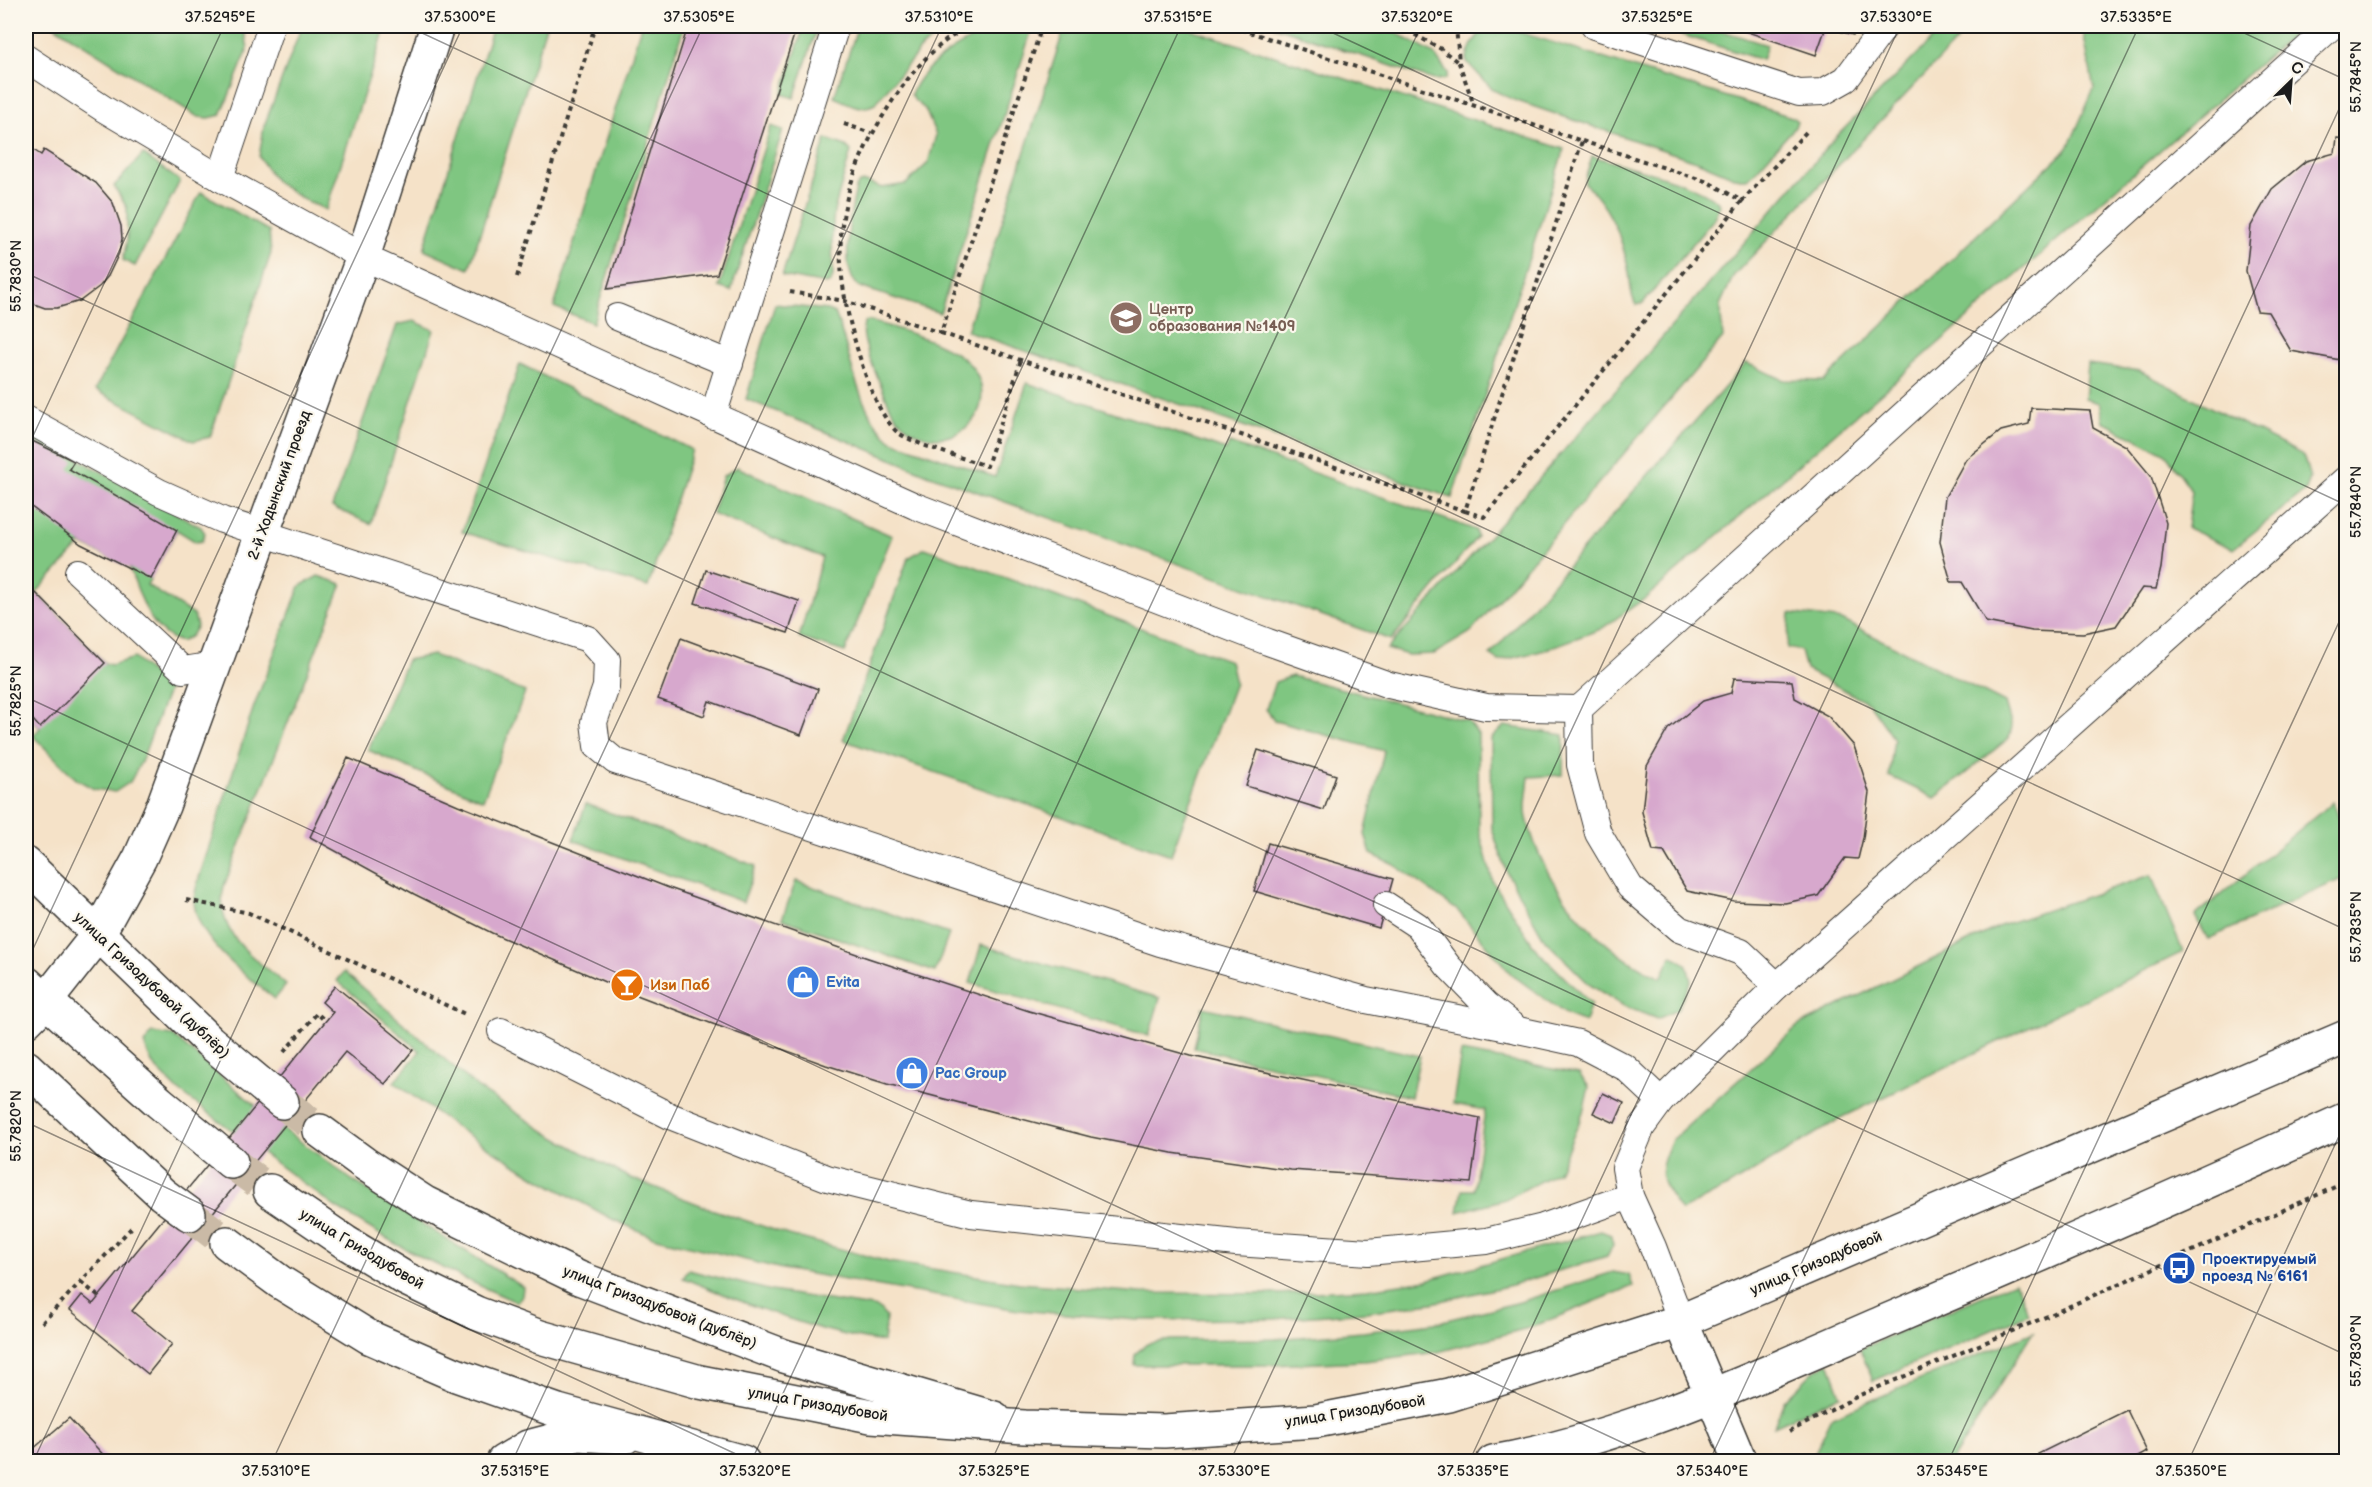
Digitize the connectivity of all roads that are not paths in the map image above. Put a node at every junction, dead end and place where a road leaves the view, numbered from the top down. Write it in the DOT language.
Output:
graph roads {
  1 [pos="271,26"];
  2 [pos="437,26"];
  3 [pos="836,26"];
  4 [pos="1594,26"];
  5 [pos="1885,26"];
  6 [pos="2332,26"];
  7 [pos="26,57"];
  8 [pos="220,178"];
  9 [pos="363,257"];
  10 [pos="617,317"];
  11 [pos="730,364"];
  12 [pos="713,416"];
  13 [pos="26,419"];
  14 [pos="2346,479"];
  15 [pos="261,533"];
  16 [pos="78,572"];
  17 [pos="214,665"];
  18 [pos="1579,709"];
  19 [pos="26,864"];
  20 [pos="1386,905"];
  21 [pos="97,936"];
  22 [pos="1777,986"];
  23 [pos="32,1002"];
  24 [pos="1518,1030"];
  25 [pos="501,1031"];
  26 [pos="2346,1036"];
  27 [pos="26,1068"];
  28 [pos="1661,1101"];
  29 [pos="282,1102"];
  30 [pos="2346,1119"];
  31 [pos="320,1131"];
  32 [pos="231,1162"];
  33 [pos="270,1191"];
  34 [pos="1630,1196"];
  35 [pos="189,1214"];
  36 [pos="227,1244"];
  37 [pos="1681,1321"];
  38 [pos="1712,1395"];
  39 [pos="1024,1427"];
  40 [pos="658,1438"];
  41 [pos="503,1461"];
  42 [pos="743,1461"];
  43 [pos="1493,1461"];
  44 [pos="1740,1461"];
  1 -- 8 [label="lane"];
  2 -- 9 [label="street, 2-й Ходынский проезд"];
  3 -- 11 [label="lane"];
  4 -- 5 [label="lane"];
  6 -- 18 [label="lane"];
  7 -- 8 [label="lane"];
  8 -- 9 [label="lane"];
  9 -- 12 [label="lane"];
  9 -- 15 [label="street, 2-й Ходынский проезд"];
  10 -- 11 [label="lane"];
  11 -- 12 [label="lane"];
  12 -- 18 [label="lane"];
  13 -- 15 [label="lane"];
  14 -- 22 [label="lane"];
  15 -- 17 [label="street, 2-й Ходынский проезд"];
  15 -- 24 [label="lane"];
  16 -- 17 [label="lane"];
  17 -- 21 [label="street, 2-й Ходынский проезд"];
  18 -- 22 [label="lane"];
  19 -- 21 [label="street, улица Гризодубовой (дублёр)"];
  20 -- 24 [label="lane"];
  21 -- 23 [label="street, 2-й Ходынский проезд"];
  21 -- 29 [label="street, улица Гризодубовой (дублёр)"];
  22 -- 28 [label="lane"];
  23 -- 32 [label="street"];
  24 -- 28 [label="lane"];
  25 -- 34 [label="lane"];
  26 -- 37 [label="street, улица Гризодубовой"];
  27 -- 35 [label="street"];
  28 -- 34 [label="lane"];
  30 -- 38 [label="street"];
  31 -- 39 [label="street, улица Гризодубовой (дублёр)"];
  33 -- 39 [label="street, улица Гризодубовой"];
  34 -- 37 [label="lane"];
  36 -- 40 [label="street"];
  37 -- 38 [label="street"];
  37 -- 39 [label="street, улица Гризодубовой"];
  38 -- 43 [label="street"];
  38 -- 44 [label="street"];
  40 -- 41 [label="street"];
  40 -- 42 [label="street"];
}
